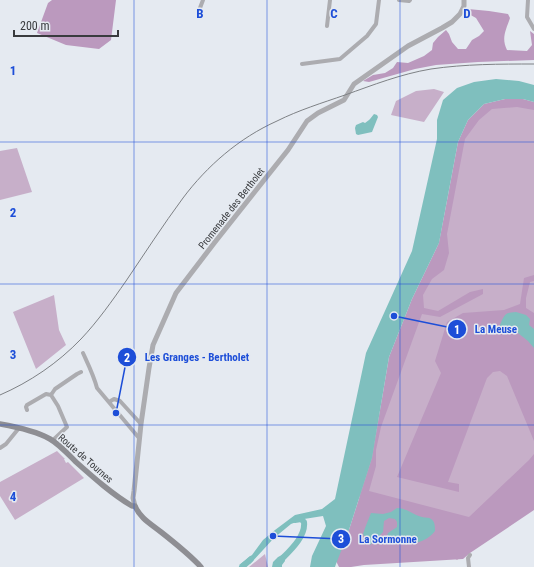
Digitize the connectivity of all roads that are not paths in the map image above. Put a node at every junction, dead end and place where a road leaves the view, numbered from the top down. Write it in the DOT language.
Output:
graph roads {
  1 [pos="203,0"];
  2 [pos="330,0"];
  3 [pos="379,0"];
  4 [pos="399,0"];
  5 [pos="410,0"];
  6 [pos="464,0"];
  7 [pos="528,0"];
  8 [pos="200,8"];
  9 [pos="328,26"];
  10 [pos="534,29"];
  11 [pos="302,64"];
  12 [pos="83,353"];
  13 [pos="81,372"];
  14 [pos="51,395"];
  15 [pos="108,402"];
  16 [pos="27,410"];
  17 [pos="0,424"];
  18 [pos="141,424"];
  19 [pos="18,428"];
  20 [pos="139,438"];
  21 [pos="52,440"];
  22 [pos="0,448"];
  23 [pos="135,506"];
  24 [pos="470,555"];
  25 [pos="201,567"];
  26 [pos="469,567"];
  1 -- 8 [label="street"];
  2 -- 9 [label="street"];
  3 -- 11 [label="street"];
  4 -- 5 [label="street"];
  6 -- 18 [label="street, Promenade des Bertholet"];
  7 -- 10 [label="street"];
  12 -- 15 [label="street"];
  13 -- 14 [label="street"];
  14 -- 16 [label="street"];
  14 -- 21 [label="street"];
  15 -- 18 [label="street"];
  15 -- 20 [label="street"];
  17 -- 19 [label="main road, Route de Tournes"];
  18 -- 20 [label="street, Promenade des Bertholet"];
  19 -- 21 [label="main road, Route de Tournes"];
  19 -- 22 [label="street"];
  20 -- 23 [label="street, Promenade des Bertholet"];
  21 -- 23 [label="main road, Route de Tournes"];
  23 -- 25 [label="main road"];
  24 -- 26 [label="street"];
}
